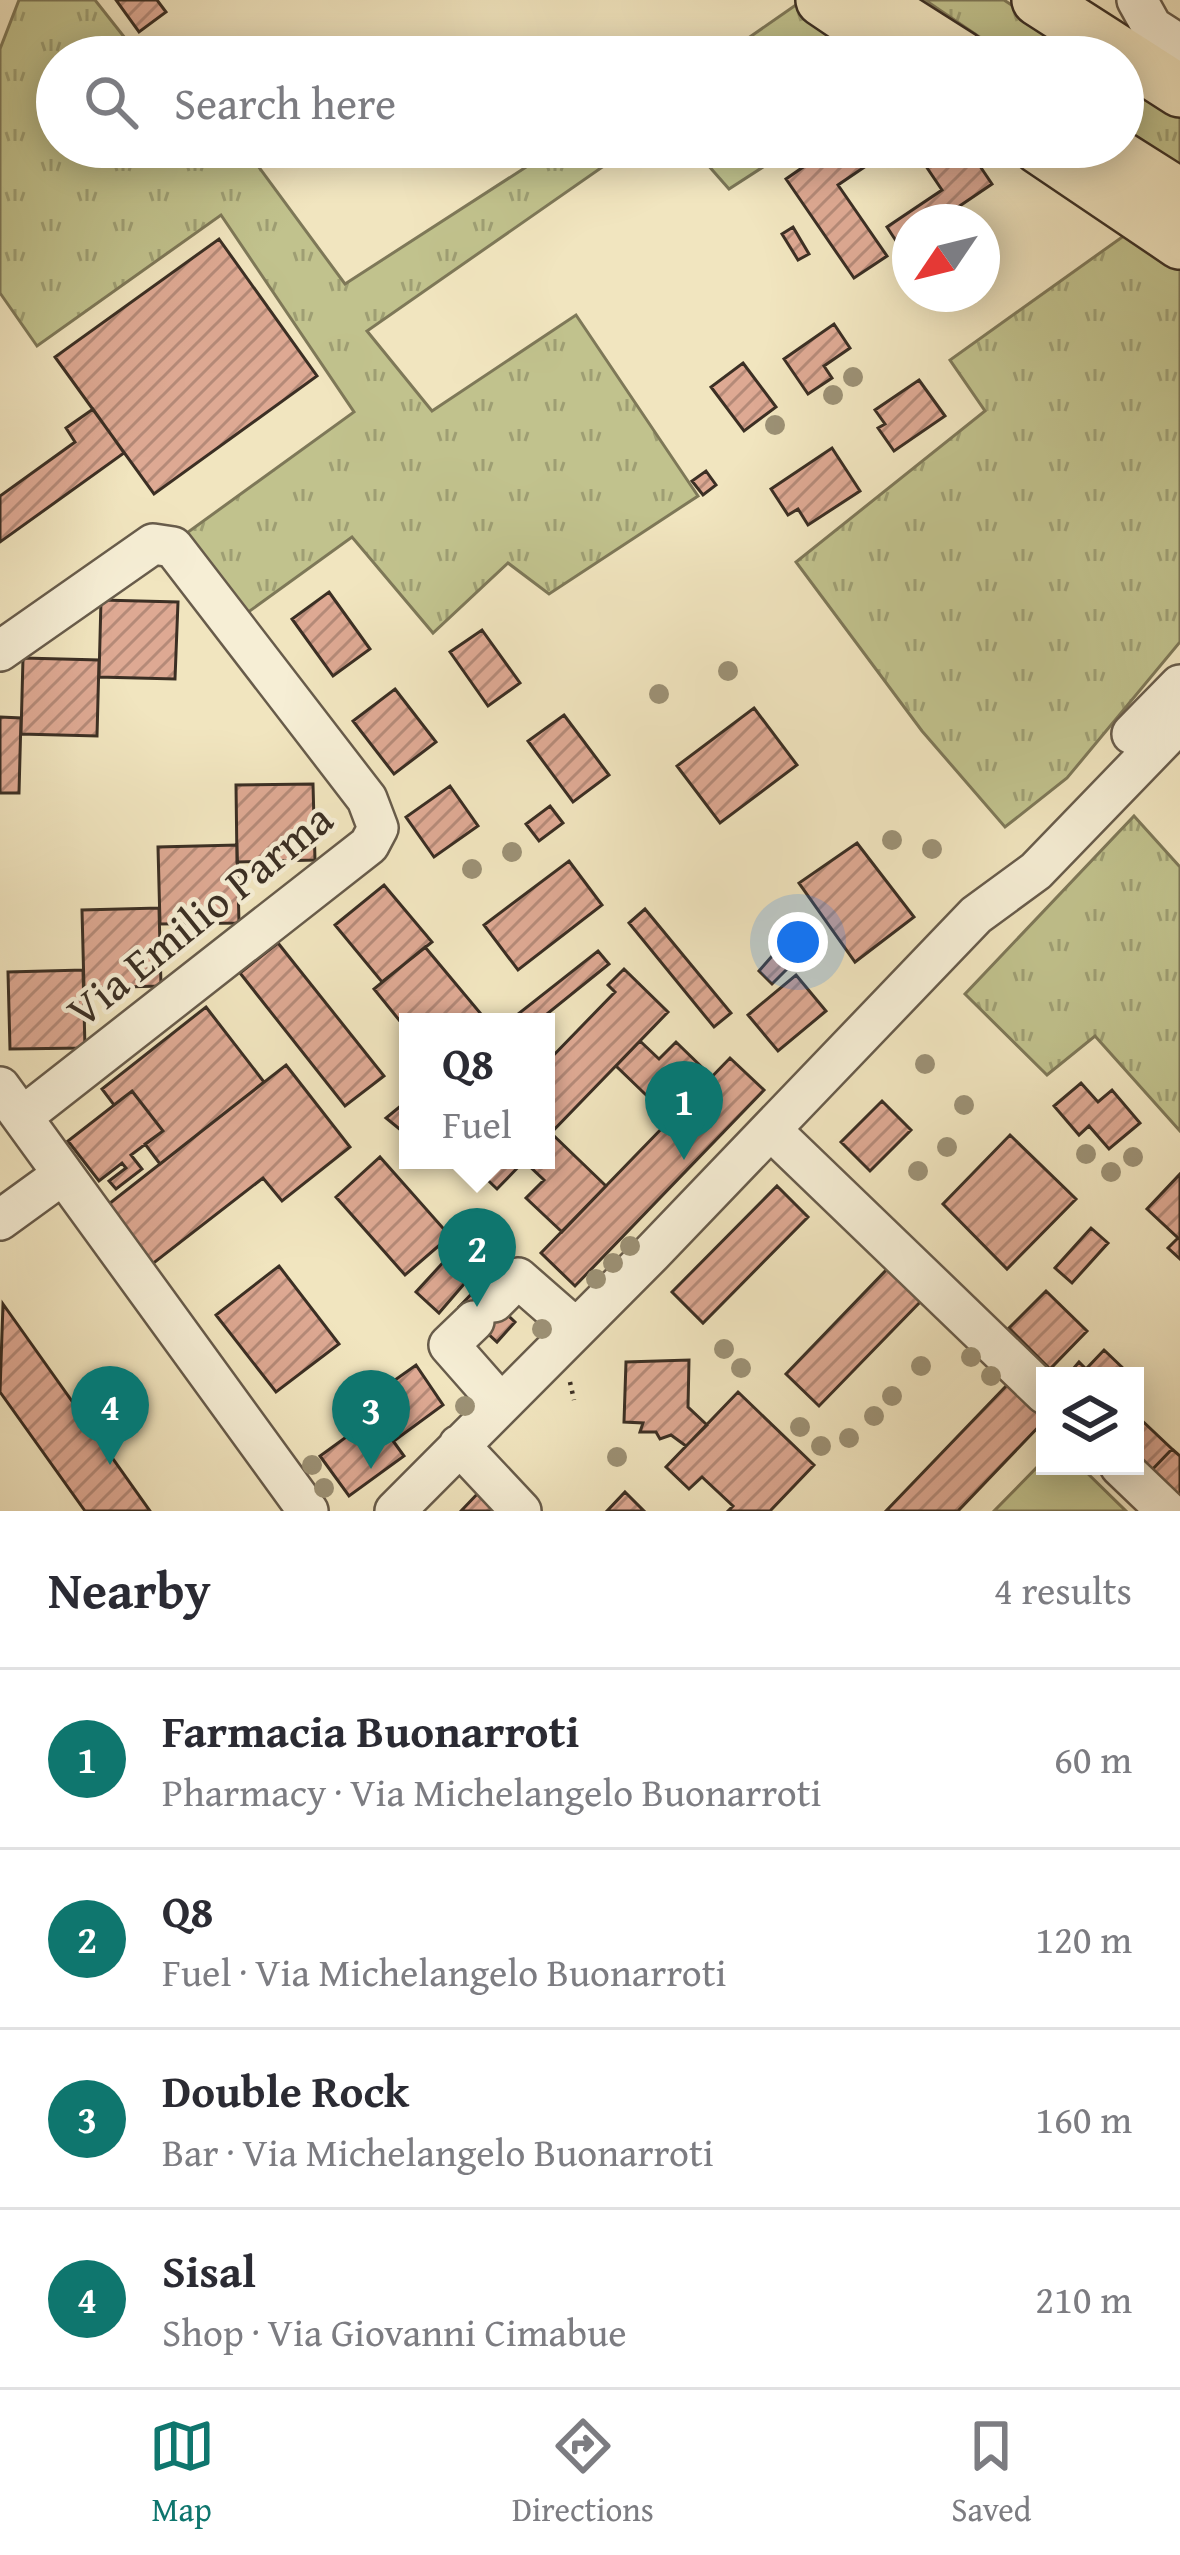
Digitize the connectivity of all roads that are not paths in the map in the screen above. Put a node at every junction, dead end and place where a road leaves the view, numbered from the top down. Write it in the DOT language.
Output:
graph roads {
  1 [pos="822,0"];
  2 [pos="871,0"];
  3 [pos="1038,0"];
  4 [pos="1137,0"];
  5 [pos="1150,0"];
  6 [pos="1180,20"];
  7 [pos="875,36"];
  8 [pos="928,36"];
  9 [pos="1094,36"];
  10 [pos="1180,46"];
  11 [pos="1144,68"];
  12 [pos="1180,91"];
  13 [pos="1069,168"];
  14 [pos="1137,168"];
  15 [pos="1180,195"];
  16 [pos="1180,243"];
  17 [pos="0,651"];
  18 [pos="1180,685"];
  19 [pos="1180,722"];
  20 [pos="976,915"];
  21 [pos="11,1102"];
  22 [pos="771,1130"];
  23 [pos="62,1175"];
  24 [pos="0,1220"];
  25 [pos="574,1328"];
  26 [pos="1036,1385"];
  27 [pos="500,1402"];
  28 [pos="459,1445"];
  29 [pos="1129,1475"];
  30 [pos="308,1511"];
  31 [pos="395,1511"];
  32 [pos="521,1511"];
  33 [pos="1167,1511"];
  1 -- 7 [label="main road"];
  2 -- 8 [label="main road"];
  3 -- 9 [label="main road"];
  4 -- 10 [label="street"];
  5 -- 6 [label="street"];
  11 -- 12 [label="main road"];
  13 -- 16 [label="main road"];
  14 -- 15 [label="main road"];
  17 -- 21 [label="street, Via Emilio Parma"];
  18 -- 20 [label="street"];
  19 -- 20 [label="street"];
  20 -- 22 [label="street"];
  21 -- 23 [label="street"];
  22 -- 25 [label="street"];
  22 -- 26 [label="street"];
  23 -- 24 [label="street"];
  23 -- 30 [label="street"];
  25 -- 27 [label="street"];
  25 -- 27 [label="street"];
  27 -- 28 [label="street"];
  28 -- 31 [label="street"];
  28 -- 32 [label="street"];
  29 -- 33 [label="street"];
}
